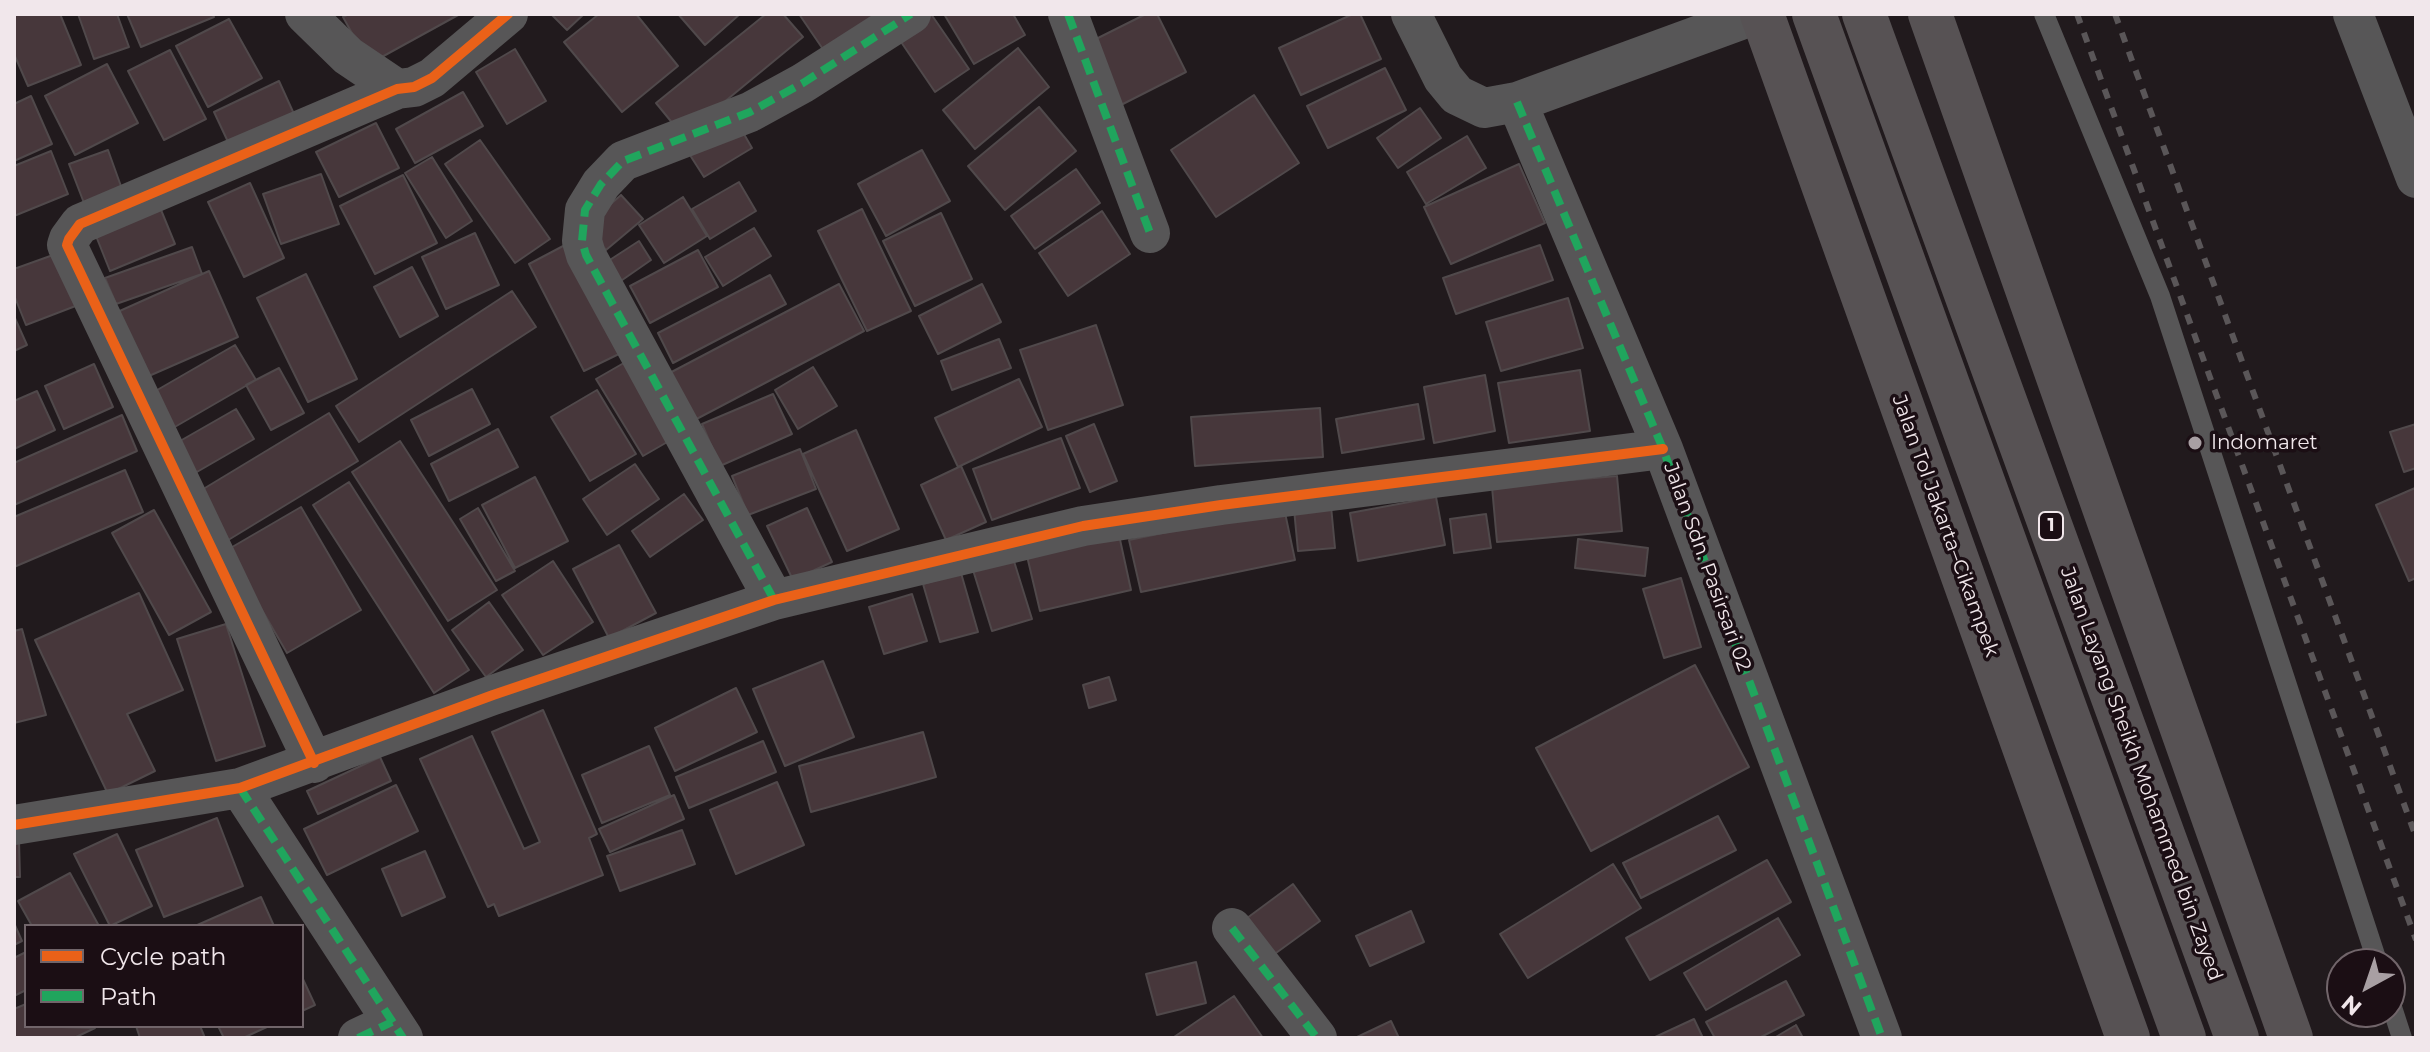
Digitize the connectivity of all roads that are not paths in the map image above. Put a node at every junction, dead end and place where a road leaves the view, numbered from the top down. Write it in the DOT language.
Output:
graph roads {
  1 [pos="305,14"];
  2 [pos="508,14"];
  3 [pos="911,14"];
  4 [pos="1068,14"];
  5 [pos="1411,14"];
  6 [pos="1759,14"];
  7 [pos="1814,14"];
  8 [pos="1864,14"];
  9 [pos="1930,14"];
  10 [pos="2044,14"];
  11 [pos="2353,14"];
  12 [pos="397,89"];
  13 [pos="1530,97"];
  14 [pos="2416,178"];
  15 [pos="1150,233"];
  16 [pos="1663,449"];
  17 [pos="774,600"];
  18 [pos="314,763"];
  19 [pos="240,788"];
  20 [pos="14,825"];
  21 [pos="1232,928"];
  22 [pos="2373,948"];
  23 [pos="384,1033"];
  24 [pos="1317,1038"];
  25 [pos="1882,1038"];
  26 [pos="2128,1038"];
  27 [pos="2184,1038"];
  28 [pos="2237,1038"];
  29 [pos="2291,1038"];
  1 -- 12 [label="street"];
  2 -- 12 [label="street"];
  3 -- 17 [label="street"];
  4 -- 15 [label="street"];
  5 -- 13 [label="street"];
  6 -- 13 [label="street"];
  6 -- 26 [label="highway, Jalan Tol Jakarta–Cikampek"];
  7 -- 27 [label="highway"];
  8 -- 28 [label="highway, Jalan Layang Sheikh Mohammed bin Zayed / 1"];
  9 -- 29 [label="highway"];
  10 -- 22 [label="lane"];
  11 -- 14 [label="street"];
  12 -- 18 [label="street"];
  13 -- 16 [label="street, Jalan Sdn. Pasirsari 02"];
  16 -- 17 [label="street"];
  16 -- 25 [label="street, Jalan Sdn. Pasirsari 02"];
  17 -- 18 [label="street"];
  18 -- 19 [label="street"];
  19 -- 20 [label="street"];
  19 -- 23 [label="street"];
  21 -- 24 [label="street"];
}
